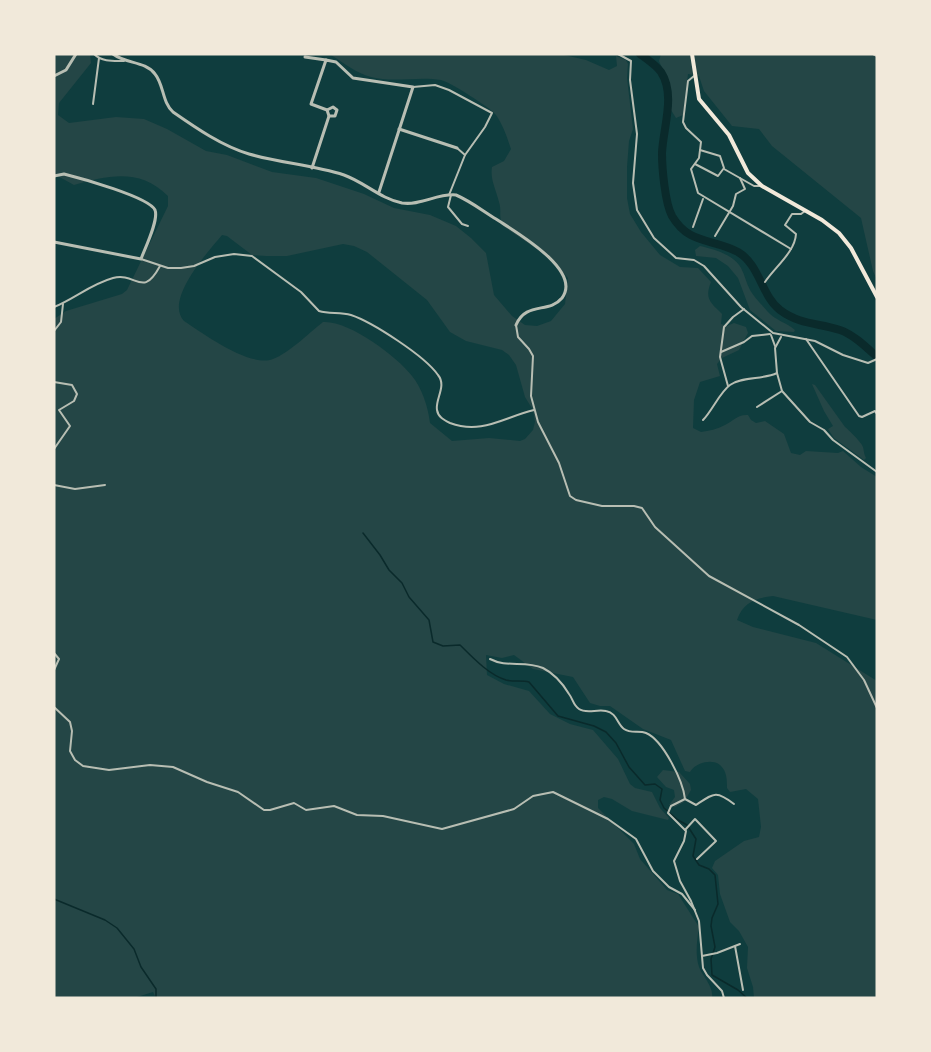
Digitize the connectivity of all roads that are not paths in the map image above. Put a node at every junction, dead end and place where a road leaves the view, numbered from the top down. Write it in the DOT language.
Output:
graph roads {
  1 [pos="76,54"];
  2 [pos="94,54"];
  3 [pos="113,54"];
  4 [pos="618,54"];
  5 [pos="692,54"];
  6 [pos="873,54"];
  7 [pos="877,56"];
  8 [pos="305,57"];
  9 [pos="99,58"];
  10 [pos="326,60"];
  11 [pos="124,61"];
  12 [pos="54,76"];
  13 [pos="694,76"];
  14 [pos="413,87"];
  15 [pos="93,104"];
  16 [pos="327,110"];
  17 [pos="329,116"];
  18 [pos="399,129"];
  19 [pos="457,148"];
  20 [pos="700,150"];
  21 [pos="465,155"];
  22 [pos="695,164"];
  23 [pos="312,168"];
  24 [pos="724,169"];
  25 [pos="54,176"];
  26 [pos="740,178"];
  27 [pos="762,186"];
  28 [pos="379,193"];
  29 [pos="450,195"];
  30 [pos="702,197"];
  31 [pos="805,210"];
  32 [pos="729,213"];
  33 [pos="468,226"];
  34 [pos="693,227"];
  35 [pos="716,236"];
  36 [pos="54,242"];
  37 [pos="791,249"];
  38 [pos="141,259"];
  39 [pos="160,266"];
  40 [pos="765,282"];
  41 [pos="877,297"];
  42 [pos="63,304"];
  43 [pos="54,307"];
  44 [pos="744,309"];
  45 [pos="516,325"];
  46 [pos="54,331"];
  47 [pos="770,332"];
  48 [pos="781,336"];
  49 [pos="806,339"];
  50 [pos="775,346"];
  51 [pos="721,352"];
  52 [pos="877,360"];
  53 [pos="777,373"];
  54 [pos="54,382"];
  55 [pos="728,386"];
  56 [pos="782,391"];
  57 [pos="757,407"];
  58 [pos="534,410"];
  59 [pos="877,414"];
  60 [pos="703,420"];
  61 [pos="54,448"];
  62 [pos="877,472"];
  63 [pos="54,485"];
  64 [pos="105,485"];
  65 [pos="54,653"];
  66 [pos="490,659"];
  67 [pos="54,670"];
  68 [pos="54,707"];
  69 [pos="877,708"];
  70 [pos="685,799"];
  71 [pos="734,804"];
  72 [pos="688,828"];
  73 [pos="697,859"];
  74 [pos="695,910"];
  75 [pos="740,944"];
  76 [pos="735,946"];
  77 [pos="702,956"];
  78 [pos="743,990"];
  79 [pos="724,998"];
  1 -- 12 [label="street"];
  2 -- 9 [label="street"];
  3 -- 11 [label="street"];
  4 -- 44 [label="street"];
  5 -- 13 [label="main road"];
  6 -- 7 [label="street"];
  8 -- 10 [label="street"];
  9 -- 11 [label="street"];
  9 -- 15 [label="street"];
  10 -- 14 [label="street"];
  10 -- 16 [label="street"];
  11 -- 23 [label="street"];
  13 -- 20 [label="street"];
  13 -- 27 [label="main road"];
  14 -- 18 [label="street"];
  14 -- 21 [label="street"];
  16 -- 17 [label="street"];
  16 -- 17 [label="street"];
  17 -- 23 [label="street"];
  18 -- 19 [label="street"];
  18 -- 28 [label="street"];
  19 -- 21 [label="street"];
  20 -- 22 [label="street"];
  20 -- 24 [label="street"];
  21 -- 29 [label="street"];
  22 -- 24 [label="street"];
  22 -- 30 [label="street"];
  23 -- 28 [label="street"];
  24 -- 26 [label="street"];
  25 -- 38 [label="street"];
  26 -- 27 [label="street"];
  26 -- 32 [label="street"];
  27 -- 31 [label="main road"];
  28 -- 29 [label="street"];
  29 -- 33 [label="street"];
  29 -- 45 [label="street"];
  30 -- 32 [label="street"];
  30 -- 34 [label="street"];
  31 -- 37 [label="street"];
  31 -- 41 [label="main road"];
  32 -- 35 [label="street"];
  32 -- 37 [label="street"];
  36 -- 38 [label="street"];
  37 -- 40 [label="street"];
  38 -- 39 [label="street"];
  39 -- 42 [label="street"];
  39 -- 58 [label="street"];
  42 -- 43 [label="street"];
  42 -- 46 [label="street"];
  44 -- 47 [label="street"];
  44 -- 51 [label="street"];
  45 -- 58 [label="street"];
  47 -- 48 [label="street"];
  47 -- 50 [label="street"];
  47 -- 51 [label="street"];
  48 -- 49 [label="street"];
  48 -- 50 [label="street"];
  49 -- 52 [label="street"];
  49 -- 59 [label="street"];
  50 -- 53 [label="street"];
  51 -- 55 [label="street"];
  53 -- 55 [label="street"];
  53 -- 56 [label="street"];
  54 -- 61 [label="street"];
  55 -- 60 [label="street"];
  56 -- 57 [label="street"];
  56 -- 62 [label="street"];
  58 -- 69 [label="street"];
  63 -- 64 [label="street"];
  65 -- 67 [label="street"];
  66 -- 70 [label="street"];
  68 -- 74 [label="street"];
  70 -- 71 [label="street"];
  70 -- 72 [label="street"];
  72 -- 73 [label="street"];
  72 -- 74 [label="street"];
  74 -- 77 [label="street"];
  75 -- 76 [label="street"];
  76 -- 77 [label="street"];
  76 -- 78 [label="street"];
  77 -- 79 [label="street"];
}
